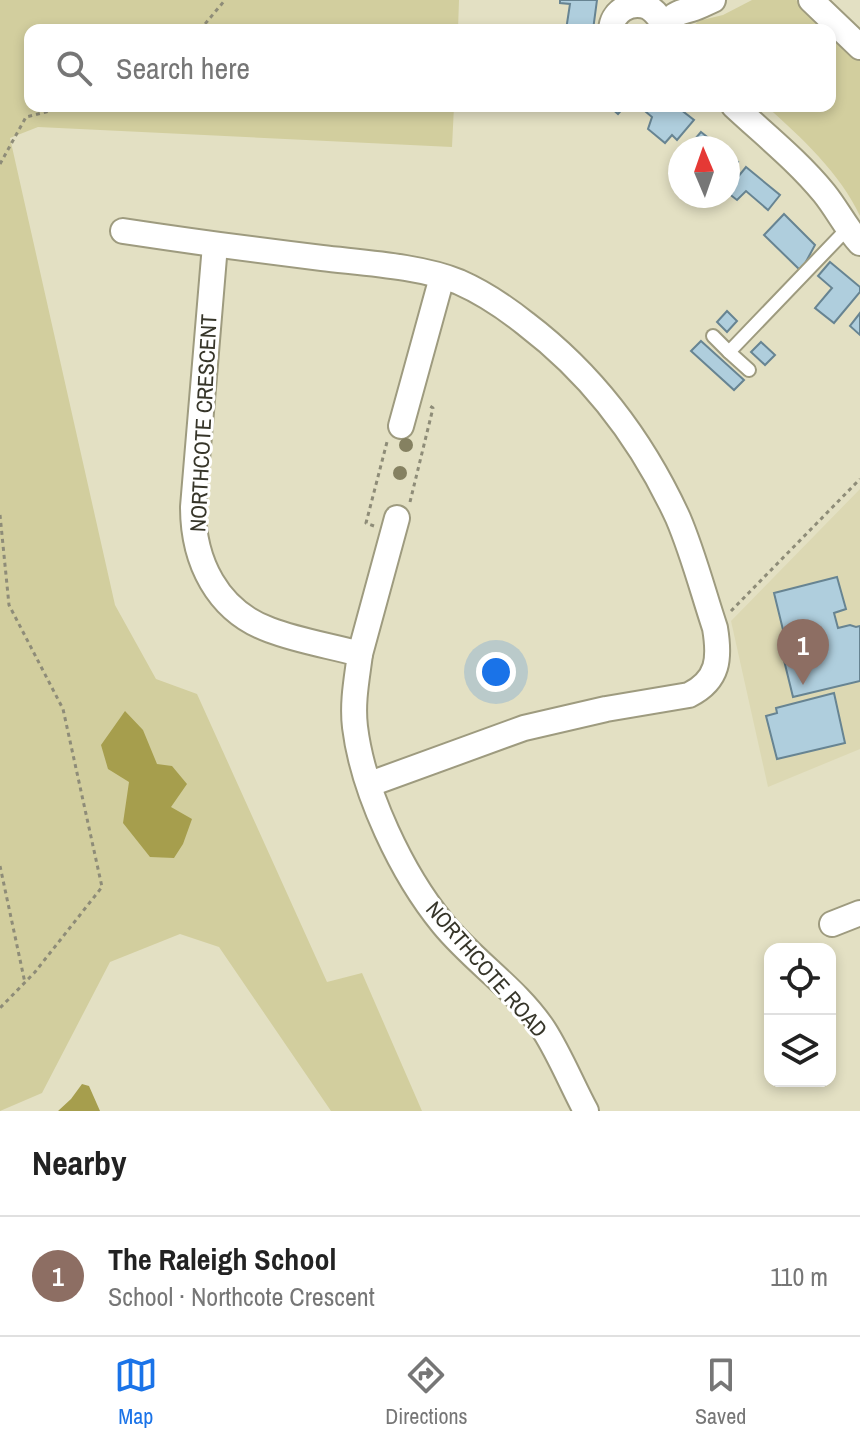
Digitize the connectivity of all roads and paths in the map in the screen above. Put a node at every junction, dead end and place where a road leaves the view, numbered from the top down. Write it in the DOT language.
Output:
graph roads {
  1 [pos="225,0"];
  2 [pos="713,0"];
  3 [pos="814,1"];
  4 [pos="205,24"];
  5 [pos="611,24"];
  6 [pos="663,24"];
  7 [pos="668,24"];
  8 [pos="860,47"];
  9 [pos="46,112"];
  10 [pos="740,112"];
  11 [pos="0,164"];
  12 [pos="123,231"];
  13 [pos="854,236"];
  14 [pos="215,245"];
  15 [pos="442,277"];
  16 [pos="713,336"];
  17 [pos="729,352"];
  18 [pos="749,370"];
  19 [pos="412,386"];
  20 [pos="401,426"];
  21 [pos="860,479"];
  22 [pos="0,515"];
  23 [pos="395,525"];
  24 [pos="715,628"];
  25 [pos="360,654"];
  26 [pos="370,784"];
  27 [pos="0,866"];
  28 [pos="860,913"];
  29 [pos="832,924"];
  30 [pos="25,983"];
  31 [pos="0,1008"];
  32 [pos="586,1111"];
  1 -- 4 [label="path"];
  2 -- 7 [label="street"];
  3 -- 8 [label="street"];
  5 -- 6 [label="street"];
  9 -- 11 [label="path"];
  10 -- 13 [label="street"];
  12 -- 14 [label="street"];
  13 -- 17 [label="lane"];
  14 -- 15 [label="street"];
  14 -- 25 [label="street, NORTHCOTE CRESCENT"];
  15 -- 19 [label="street"];
  15 -- 24 [label="street"];
  16 -- 17 [label="lane"];
  17 -- 18 [label="lane"];
  19 -- 20 [label="street"];
  19 -- 23 [label="path"];
  20 -- 23 [label="path"];
  21 -- 24 [label="path"];
  22 -- 30 [label="path"];
  23 -- 25 [label="street"];
  24 -- 26 [label="street"];
  25 -- 26 [label="street"];
  26 -- 32 [label="street, NORTHCOTE ROAD"];
  27 -- 30 [label="path"];
  28 -- 29 [label="street"];
  30 -- 31 [label="path"];
}
